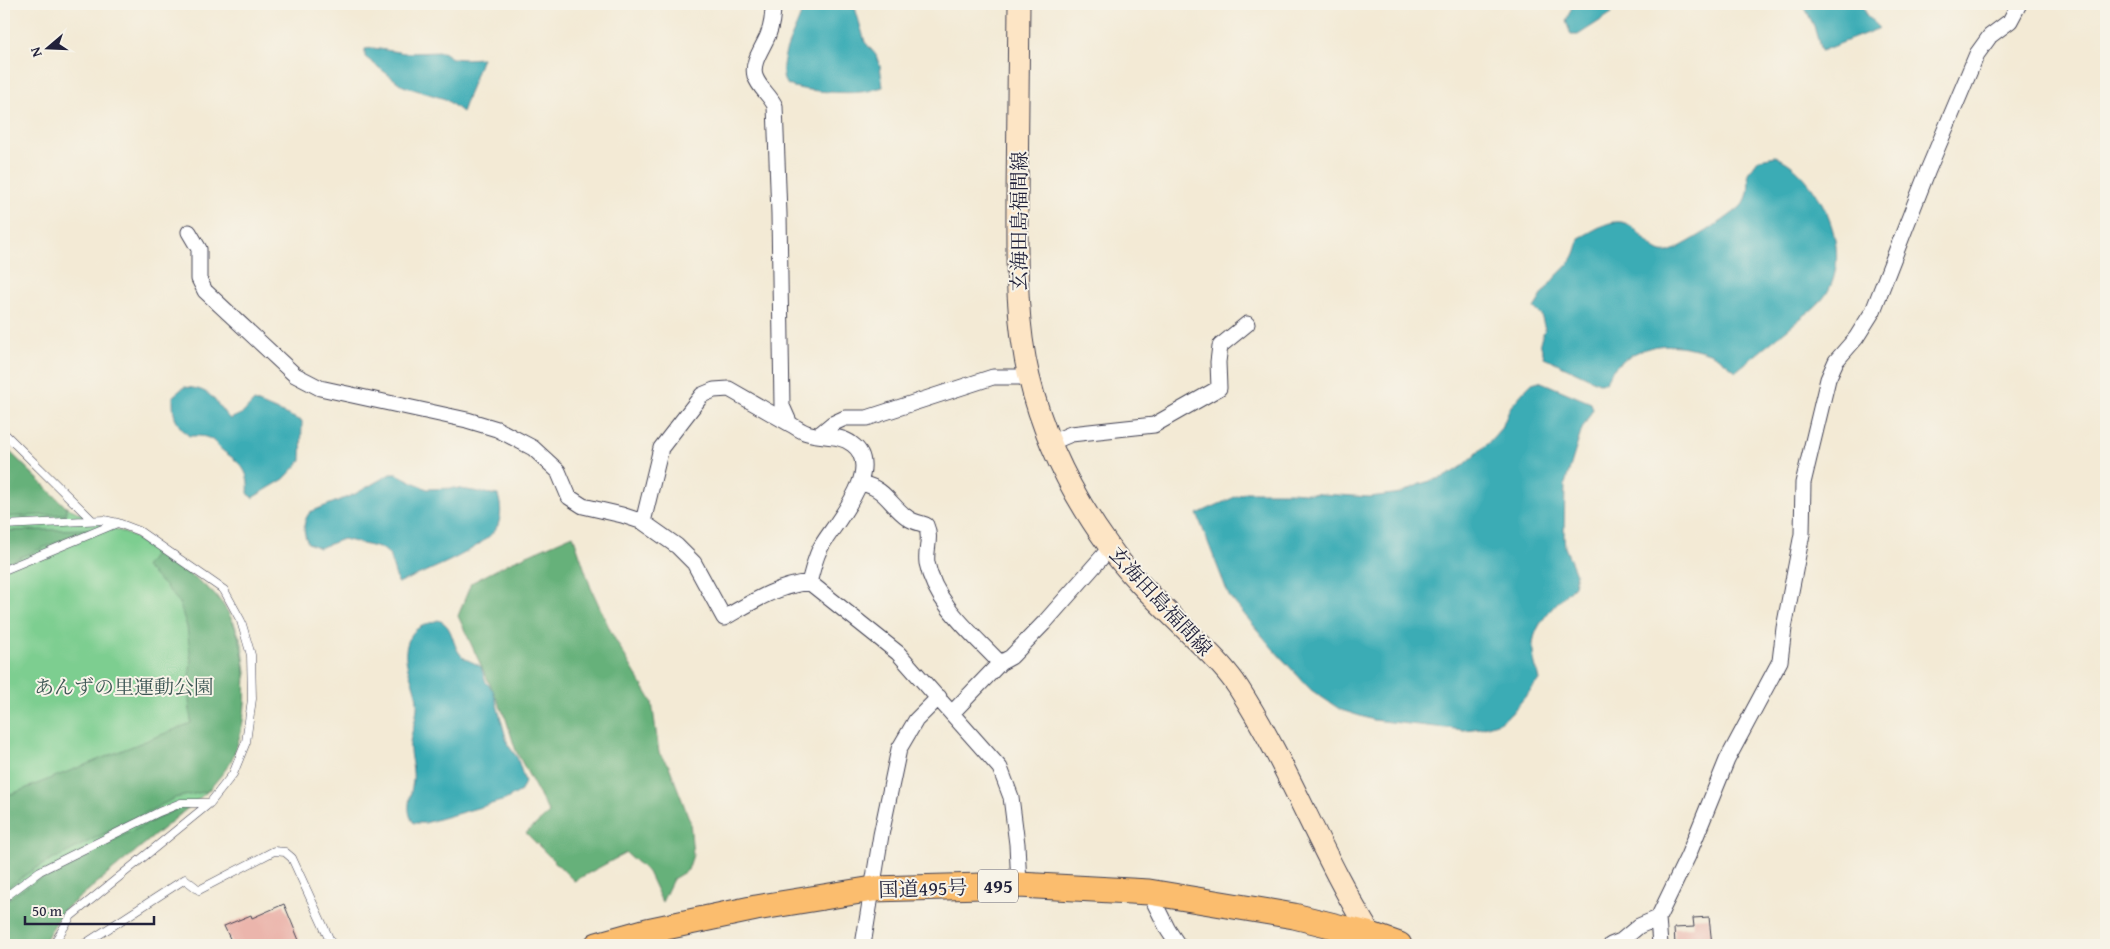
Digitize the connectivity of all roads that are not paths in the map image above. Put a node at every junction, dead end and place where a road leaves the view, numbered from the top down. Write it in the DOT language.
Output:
graph roads {
  1 [pos="773,4"];
  2 [pos="1018,4"];
  3 [pos="2020,4"];
  4 [pos="189,232"];
  5 [pos="1248,324"];
  6 [pos="1029,377"];
  7 [pos="790,424"];
  8 [pos="4,433"];
  9 [pos="820,434"];
  10 [pos="1050,443"];
  11 [pos="861,483"];
  12 [pos="92,520"];
  13 [pos="643,522"];
  14 [pos="118,523"];
  15 [pos="4,525"];
  16 [pos="1110,548"];
  17 [pos="4,570"];
  18 [pos="809,582"];
  19 [pos="1000,663"];
  20 [pos="939,697"];
  21 [pos="952,713"];
  22 [pos="210,803"];
  23 [pos="1019,885"];
  24 [pos="873,889"];
  25 [pos="1149,892"];
  26 [pos="4,898"];
  27 [pos="1658,918"];
  28 [pos="1374,940"];
  29 [pos="53,945"];
  30 [pos="83,945"];
  31 [pos="332,945"];
  32 [pos="596,945"];
  33 [pos="862,945"];
  34 [pos="1177,945"];
  35 [pos="1399,945"];
  36 [pos="1611,945"];
  37 [pos="1660,945"];
  1 -- 7 [label="street"];
  2 -- 6 [label="main road, 玄海田島福間線"];
  3 -- 27 [label="street"];
  4 -- 13 [label="street"];
  5 -- 10 [label="street"];
  6 -- 9 [label="street"];
  6 -- 10 [label="main road, 玄海田島福間線"];
  7 -- 9 [label="street"];
  7 -- 13 [label="street"];
  8 -- 12 [label="lane"];
  9 -- 11 [label="street"];
  10 -- 16 [label="main road, 玄海田島福間線"];
  11 -- 18 [label="street"];
  11 -- 19 [label="street"];
  12 -- 14 [label="lane"];
  12 -- 15 [label="lane"];
  13 -- 18 [label="street"];
  14 -- 17 [label="lane"];
  14 -- 22 [label="lane"];
  16 -- 19 [label="street"];
  16 -- 28 [label="main road, 玄海田島福間線"];
  18 -- 20 [label="street"];
  19 -- 21 [label="street"];
  20 -- 21 [label="street"];
  20 -- 24 [label="street"];
  21 -- 23 [label="street"];
  22 -- 26 [label="lane"];
  22 -- 29 [label="lane"];
  23 -- 24 [label="highway, 国道495号 / 495"];
  23 -- 25 [label="highway, 国道495号 / 495"];
  24 -- 32 [label="highway, 国道495号 / 495"];
  24 -- 33 [label="street"];
  25 -- 28 [label="highway, 国道495号 / 495"];
  25 -- 34 [label="street"];
  27 -- 36 [label="street"];
  27 -- 37 [label="street"];
  28 -- 35 [label="highway, 国道495号 / 495"];
  30 -- 31 [label="lane"];
}
